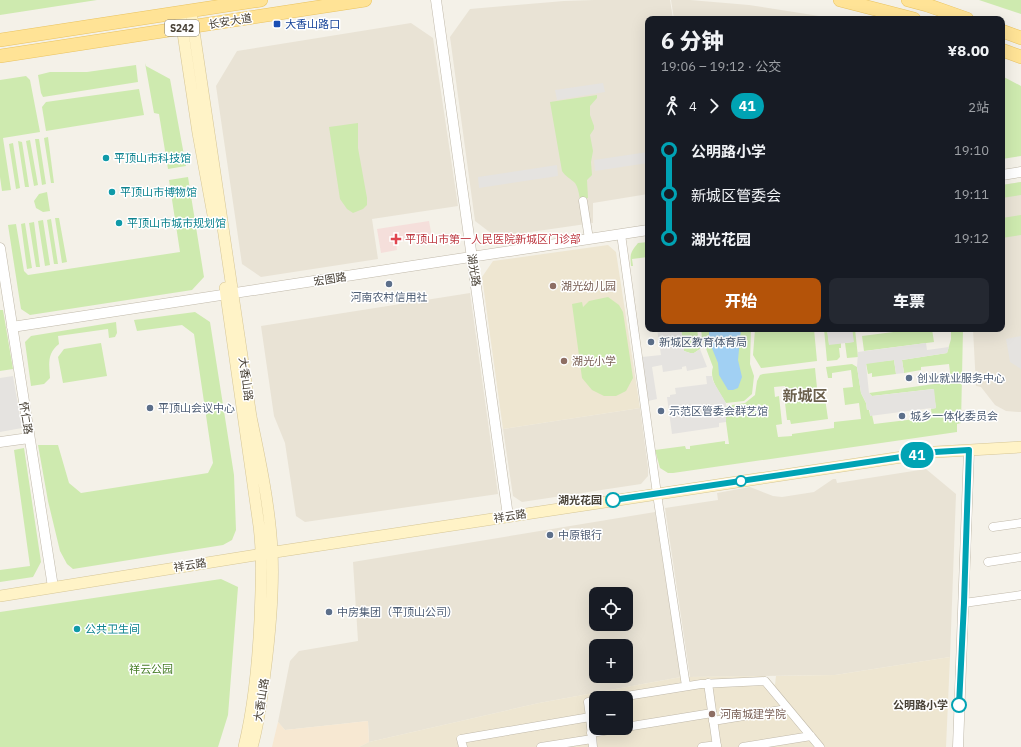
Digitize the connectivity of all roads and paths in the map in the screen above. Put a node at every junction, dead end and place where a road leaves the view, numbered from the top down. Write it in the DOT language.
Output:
graph roads {
  1 [pos="261,0"];
  2 [pos="365,0"];
  3 [pos="436,0"];
  4 [pos="840,0"];
  5 [pos="908,0"];
  6 [pos="185,12"];
  7 [pos="902,16"];
  8 [pos="959,16"];
  9 [pos="188,28"];
  10 [pos="1005,32"];
  11 [pos="1021,38"];
  12 [pos="0,40"];
  13 [pos="1005,51"];
  14 [pos="0,56"];
  15 [pos="1021,57"];
  16 [pos="1021,172"];
  17 [pos="1005,175"];
  18 [pos="583,201"];
  19 [pos="645,230"];
  20 [pos="622,234"];
  21 [pos="589,239"];
  22 [pos="0,248"];
  23 [pos="472,257"];
  24 [pos="229,295"];
  25 [pos="12,327"];
  26 [pos="29,438"];
  27 [pos="0,442"];
  28 [pos="1021,447"];
  29 [pos="969,450"];
  30 [pos="657,494"];
  31 [pos="508,516"];
  32 [pos="1021,523"];
  33 [pos="993,527"];
  34 [pos="267,553"];
  35 [pos="1021,558"];
  36 [pos="988,562"];
  37 [pos="53,587"];
  38 [pos="1021,595"];
  39 [pos="0,596"];
  40 [pos="964,603"];
  41 [pos="708,683"];
  42 [pos="686,686"];
  43 [pos="633,695"];
  44 [pos="787,708"];
  45 [pos="713,717"];
  46 [pos="589,718"];
  47 [pos="633,726"];
  48 [pos="604,735"];
  49 [pos="811,736"];
  50 [pos="592,740"];
  51 [pos="717,746"];
  52 [pos="244,747"];
  53 [pos="252,747"];
  54 [pos="463,747"];
  55 [pos="542,747"];
  56 [pos="702,747"];
  57 [pos="743,747"];
  58 [pos="820,747"];
  59 [pos="958,747"];
  1 -- 6 [label="main road, 长安大道 / S242"];
  2 -- 9 [label="main road, 长安大道 / S242"];
  3 -- 23 [label="street, 湖光路"];
  4 -- 7 [label="main road"];
  5 -- 8 [label="main road"];
  6 -- 9 [label="main road, 大香山路"];
  6 -- 12 [label="main road, 长安大道 / S242"];
  9 -- 14 [label="main road, 长安大道 / S242"];
  9 -- 24 [label="main road, 大香山路"];
  10 -- 11 [label="main road"];
  13 -- 15 [label="main road"];
  16 -- 17 [label="street"];
  18 -- 21 [label="street"];
  19 -- 20 [label="street, 宏图路"];
  20 -- 21 [label="street, 宏图路"];
  20 -- 30 [label="street"];
  21 -- 23 [label="street, 宏图路"];
  22 -- 25 [label="street, 怀仁路"];
  23 -- 24 [label="street, 宏图路"];
  23 -- 31 [label="street, 湖光路"];
  24 -- 25 [label="street, 宏图路"];
  24 -- 34 [label="main road, 大香山路"];
  25 -- 26 [label="street, 怀仁路"];
  26 -- 27 [label="street"];
  26 -- 37 [label="street, 怀仁路"];
  28 -- 29 [label="main road, 祥云路"];
  29 -- 30 [label="main road, 祥云路"];
  29 -- 40 [label="street"];
  30 -- 31 [label="main road, 祥云路"];
  30 -- 42 [label="street"];
  31 -- 34 [label="main road, 祥云路"];
  32 -- 33 [label="street"];
  34 -- 37 [label="main road, 祥云路"];
  34 -- 52 [label="main road, 大香山路"];
  34 -- 53 [label="main road, 大香山路"];
  35 -- 36 [label="street"];
  37 -- 39 [label="main road, 祥云路"];
  38 -- 40 [label="street"];
  40 -- 59 [label="street"];
  41 -- 42 [label="street"];
  41 -- 44 [label="street"];
  41 -- 45 [label="street"];
  42 -- 43 [label="street"];
  44 -- 45 [label="street"];
  44 -- 49 [label="street"];
  45 -- 47 [label="street"];
  45 -- 51 [label="street"];
  46 -- 54 [label="street"];
  48 -- 50 [label="street"];
  49 -- 57 [label="street"];
  49 -- 58 [label="street"];
  50 -- 55 [label="street"];
  51 -- 56 [label="street"];
}
